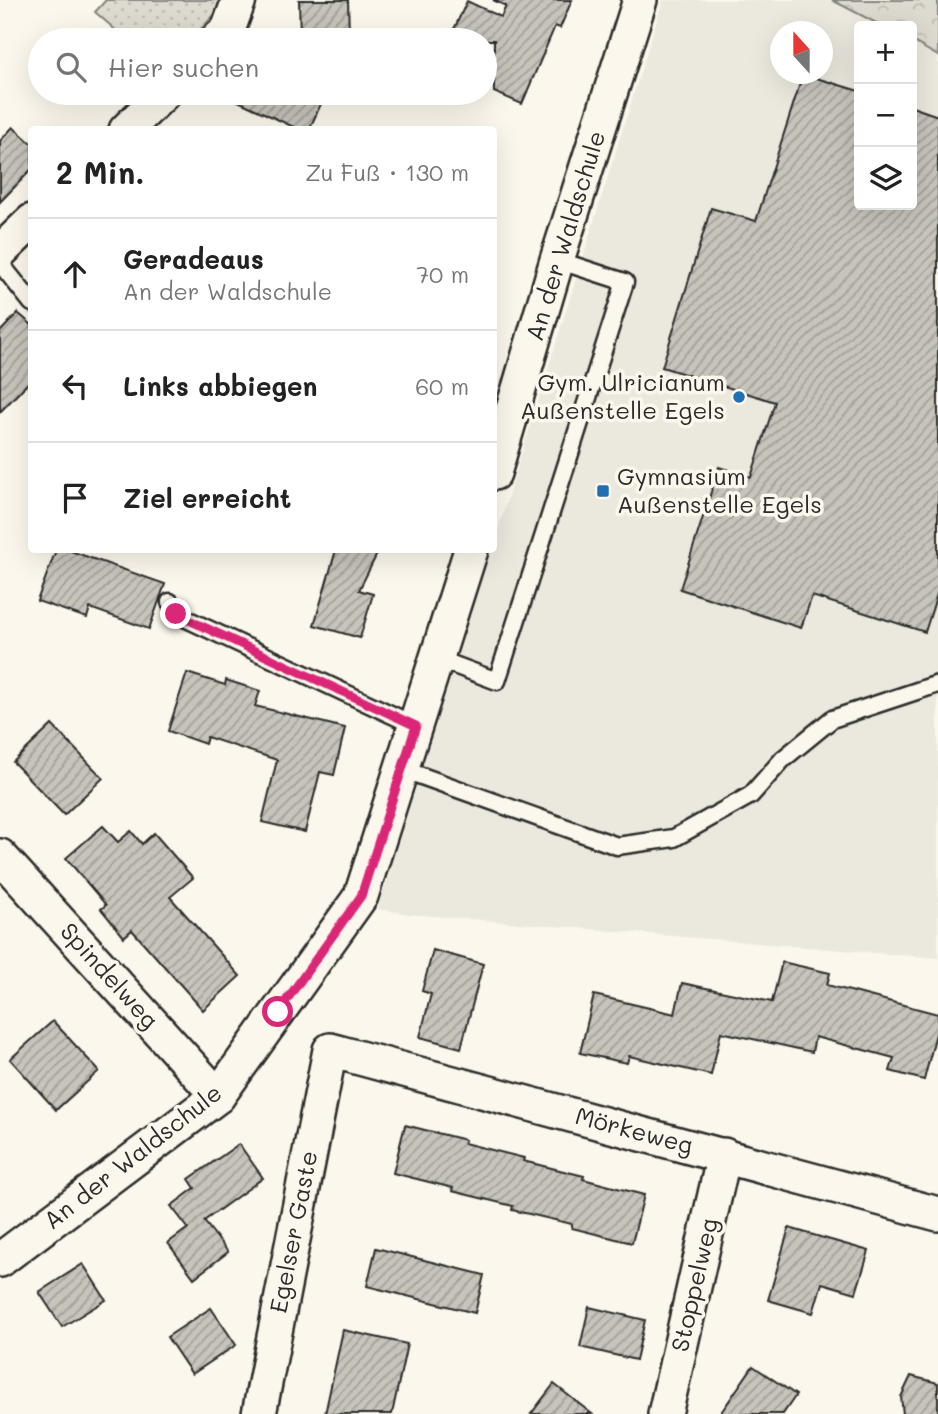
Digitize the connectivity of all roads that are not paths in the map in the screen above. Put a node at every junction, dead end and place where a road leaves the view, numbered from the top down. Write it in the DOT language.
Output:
graph roads {
  1 [pos="239,0"];
  2 [pos="640,0"];
  3 [pos="229,28"];
  4 [pos="152,105"];
  5 [pos="130,126"];
  6 [pos="28,225"];
  7 [pos="0,252"];
  8 [pos="557,261"];
  9 [pos="0,263"];
  10 [pos="28,298"];
  11 [pos="497,463"];
  12 [pos="470,553"];
  13 [pos="170,602"];
  14 [pos="438,659"];
  15 [pos="938,684"];
  16 [pos="416,726"];
  17 [pos="402,769"];
  18 [pos="0,856"];
  19 [pos="330,1051"];
  20 [pos="218,1096"];
  21 [pos="724,1156"];
  22 [pos="938,1214"];
  23 [pos="0,1260"];
  24 [pos="259,1414"];
  25 [pos="665,1414"];
  1 -- 3 [label="street"];
  2 -- 8 [label="street, An der Waldschule"];
  4 -- 5 [label="street"];
  6 -- 7 [label="street"];
  8 -- 11 [label="street, An der Waldschule"];
  8 -- 14 [label="lane"];
  9 -- 10 [label="lane"];
  12 -- 14 [label="street, An der Waldschule"];
  13 -- 16 [label="lane"];
  14 -- 16 [label="street, An der Waldschule"];
  15 -- 17 [label="lane"];
  16 -- 17 [label="street, An der Waldschule"];
  17 -- 20 [label="street, An der Waldschule"];
  18 -- 20 [label="street, Spindelweg"];
  19 -- 21 [label="street, Mörkeweg"];
  19 -- 24 [label="street, Egelser Gaste"];
  20 -- 23 [label="street, An der Waldschule"];
  21 -- 22 [label="street, Mörkeweg"];
  21 -- 25 [label="street, Stoppelweg"];
}
